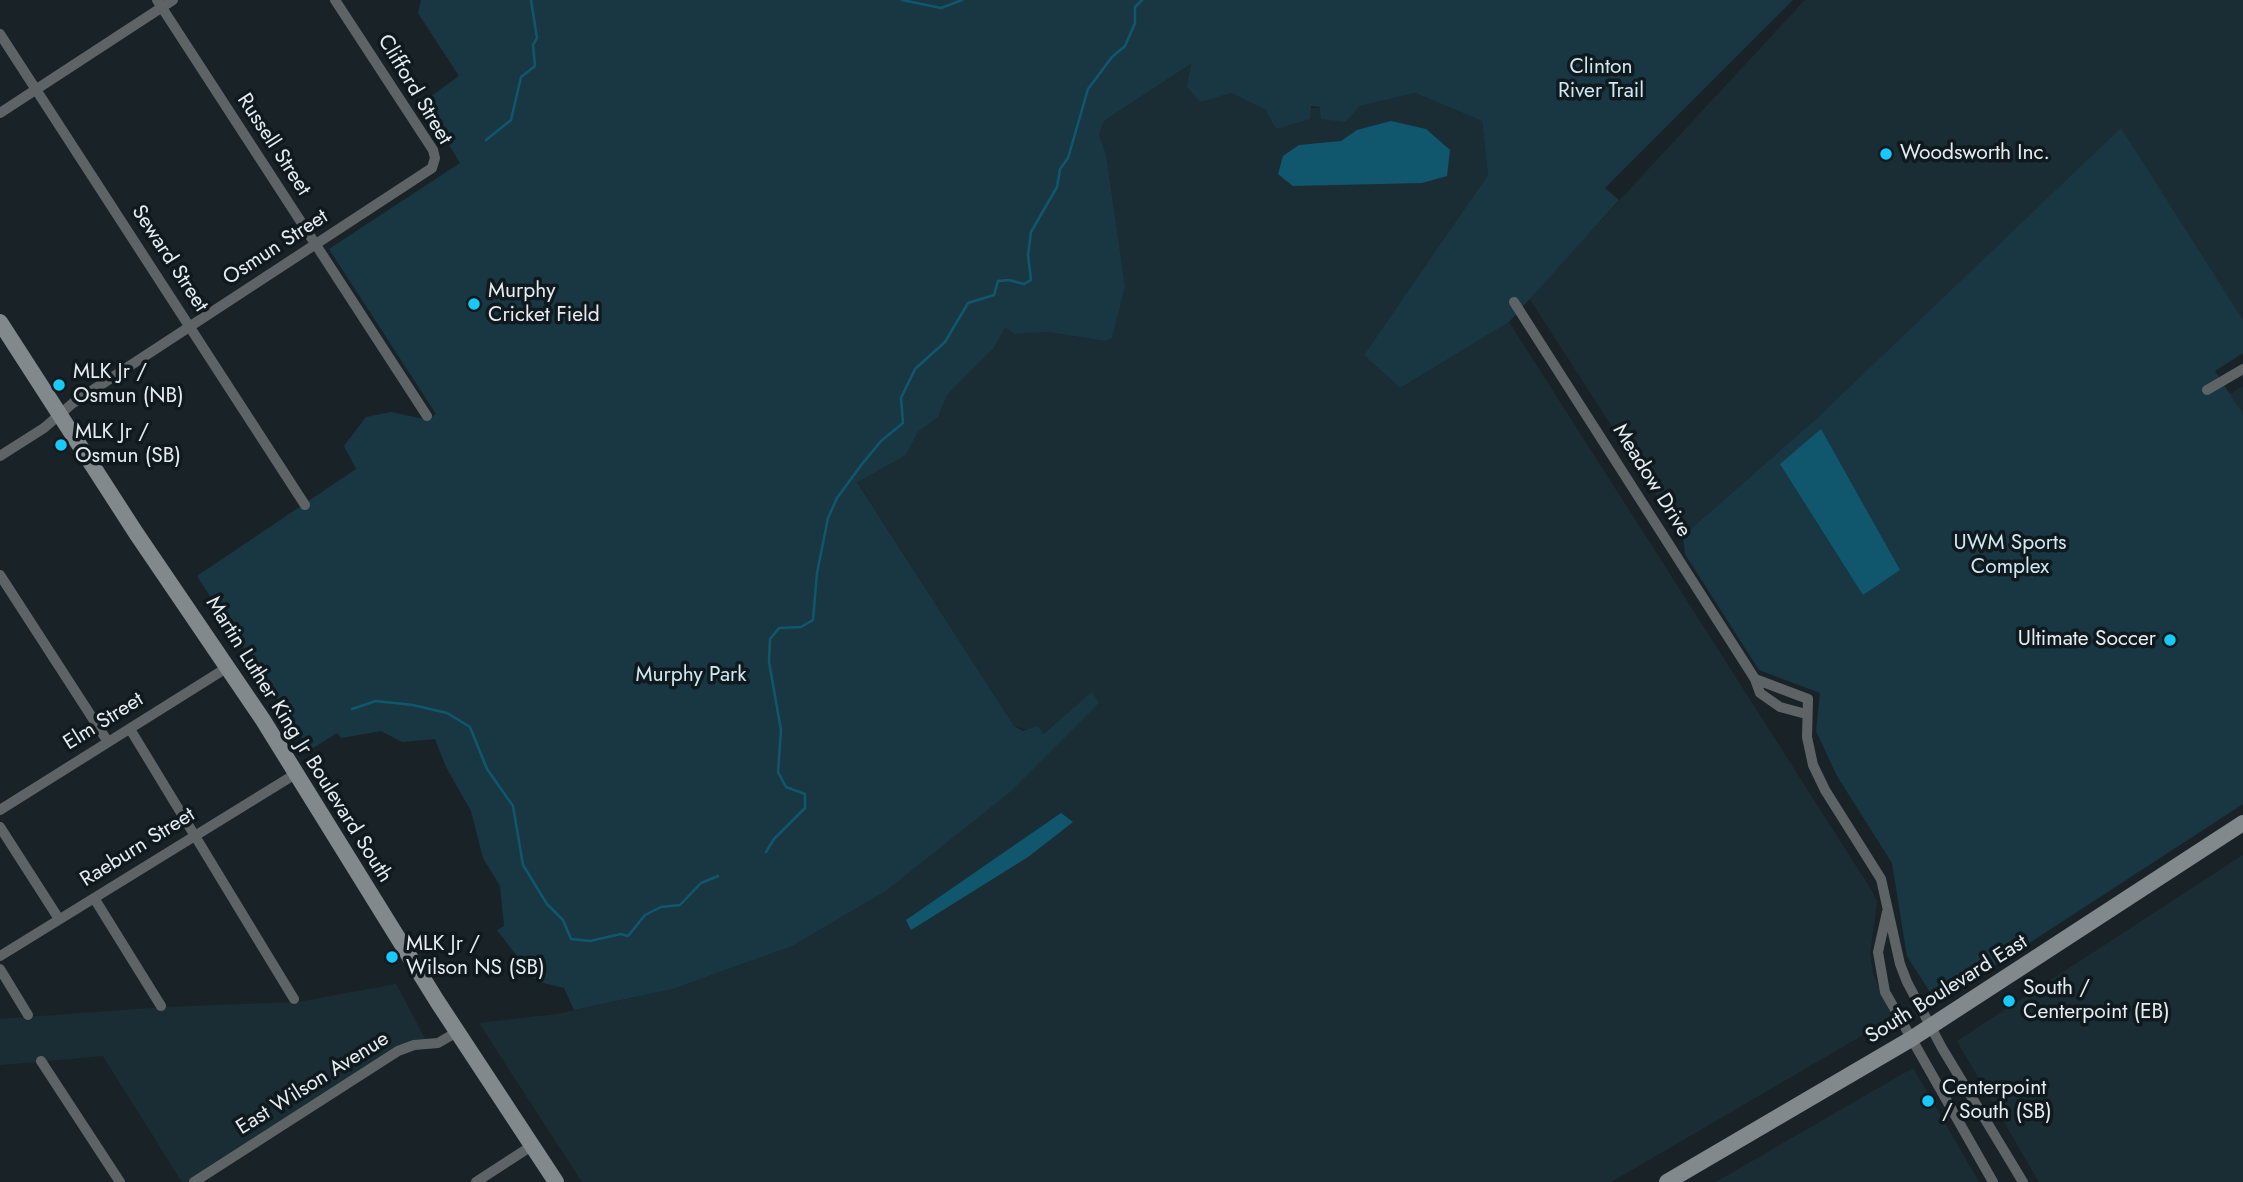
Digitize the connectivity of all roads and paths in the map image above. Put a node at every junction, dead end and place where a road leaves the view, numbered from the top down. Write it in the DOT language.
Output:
graph roads {
  1 [pos="173,0"];
  2 [pos="335,0"];
  3 [pos="159,4"];
  4 [pos="0,34"];
  5 [pos="36,90"];
  6 [pos="0,113"];
  7 [pos="434,165"];
  8 [pos="315,245"];
  9 [pos="1514,302"];
  10 [pos="0,322"];
  11 [pos="190,327"];
  12 [pos="2243,369"];
  13 [pos="2207,390"];
  14 [pos="60,414"];
  15 [pos="426,416"];
  16 [pos="0,456"];
  17 [pos="305,505"];
  18 [pos="0,575"];
  19 [pos="228,667"];
  20 [pos="1755,679"];
  21 [pos="1806,714"];
  22 [pos="130,729"];
  23 [pos="108,742"];
  24 [pos="297,773"];
  25 [pos="0,810"];
  26 [pos="2243,823"];
  27 [pos="0,827"];
  28 [pos="195,836"];
  29 [pos="94,898"];
  30 [pos="1887,912"];
  31 [pos="59,919"];
  32 [pos="0,956"];
  33 [pos="0,969"];
  34 [pos="1903,973"];
  35 [pos="1882,982"];
  36 [pos="294,999"];
  37 [pos="161,1006"];
  38 [pos="28,1015"];
  39 [pos="1930,1027"];
  40 [pos="457,1032"];
  41 [pos="1911,1039"];
  42 [pos="41,1061"];
  43 [pos="1968,1092"];
  44 [pos="1947,1103"];
  45 [pos="533,1145"];
  46 [pos="120,1182"];
  47 [pos="194,1182"];
  48 [pos="476,1182"];
  49 [pos="556,1182"];
  50 [pos="1667,1182"];
  51 [pos="1993,1182"];
  52 [pos="2023,1182"];
  1 -- 3 [label="street"];
  2 -- 7 [label="street, Clifford Street"];
  3 -- 5 [label="street"];
  3 -- 8 [label="street, Russell Street"];
  4 -- 5 [label="street, Seward Street"];
  5 -- 6 [label="street"];
  5 -- 11 [label="street, Seward Street"];
  7 -- 8 [label="street, Osmun Street"];
  8 -- 11 [label="street, Osmun Street"];
  8 -- 15 [label="street, Russell Street"];
  9 -- 20 [label="street, Meadow Drive"];
  10 -- 14 [label="main road, Martin Luther King Jr Boulevard South"];
  11 -- 14 [label="street, Osmun Street"];
  11 -- 17 [label="street, Seward Street"];
  12 -- 13 [label="street"];
  14 -- 16 [label="street, Osmun Street"];
  14 -- 19 [label="main road, Martin Luther King Jr Boulevard South"];
  18 -- 23 [label="street"];
  19 -- 22 [label="street, Elm Street"];
  19 -- 24 [label="main road, Martin Luther King Jr Boulevard South"];
  20 -- 21 [label="street, Meadow Drive"];
  20 -- 21 [label="street"];
  21 -- 30 [label="street"];
  22 -- 23 [label="street, Elm Street"];
  22 -- 28 [label="street"];
  23 -- 25 [label="street, Elm Street"];
  24 -- 28 [label="street, Raeburn Street"];
  24 -- 40 [label="main road, Martin Luther King Jr Boulevard South"];
  26 -- 39 [label="main road, South Boulevard East"];
  27 -- 31 [label="street"];
  28 -- 29 [label="street, Raeburn Street"];
  28 -- 36 [label="street"];
  29 -- 31 [label="street, Raeburn Street"];
  29 -- 37 [label="street"];
  30 -- 34 [label="street"];
  30 -- 35 [label="street"];
  31 -- 32 [label="street, Raeburn Street"];
  33 -- 38 [label="street"];
  34 -- 35 [label="street"];
  34 -- 39 [label="street"];
  35 -- 41 [label="street"];
  39 -- 41 [label="main road, South Boulevard East"];
  39 -- 43 [label="street"];
  40 -- 45 [label="main road, Martin Luther King Jr Boulevard South"];
  40 -- 47 [label="street, East Wilson Avenue"];
  41 -- 44 [label="street"];
  41 -- 50 [label="main road, South Boulevard East"];
  42 -- 46 [label="street"];
  43 -- 44 [label="street"];
  43 -- 52 [label="street"];
  44 -- 51 [label="street"];
  45 -- 48 [label="street"];
  45 -- 49 [label="main road, Martin Luther King Jr Boulevard South"];
}
